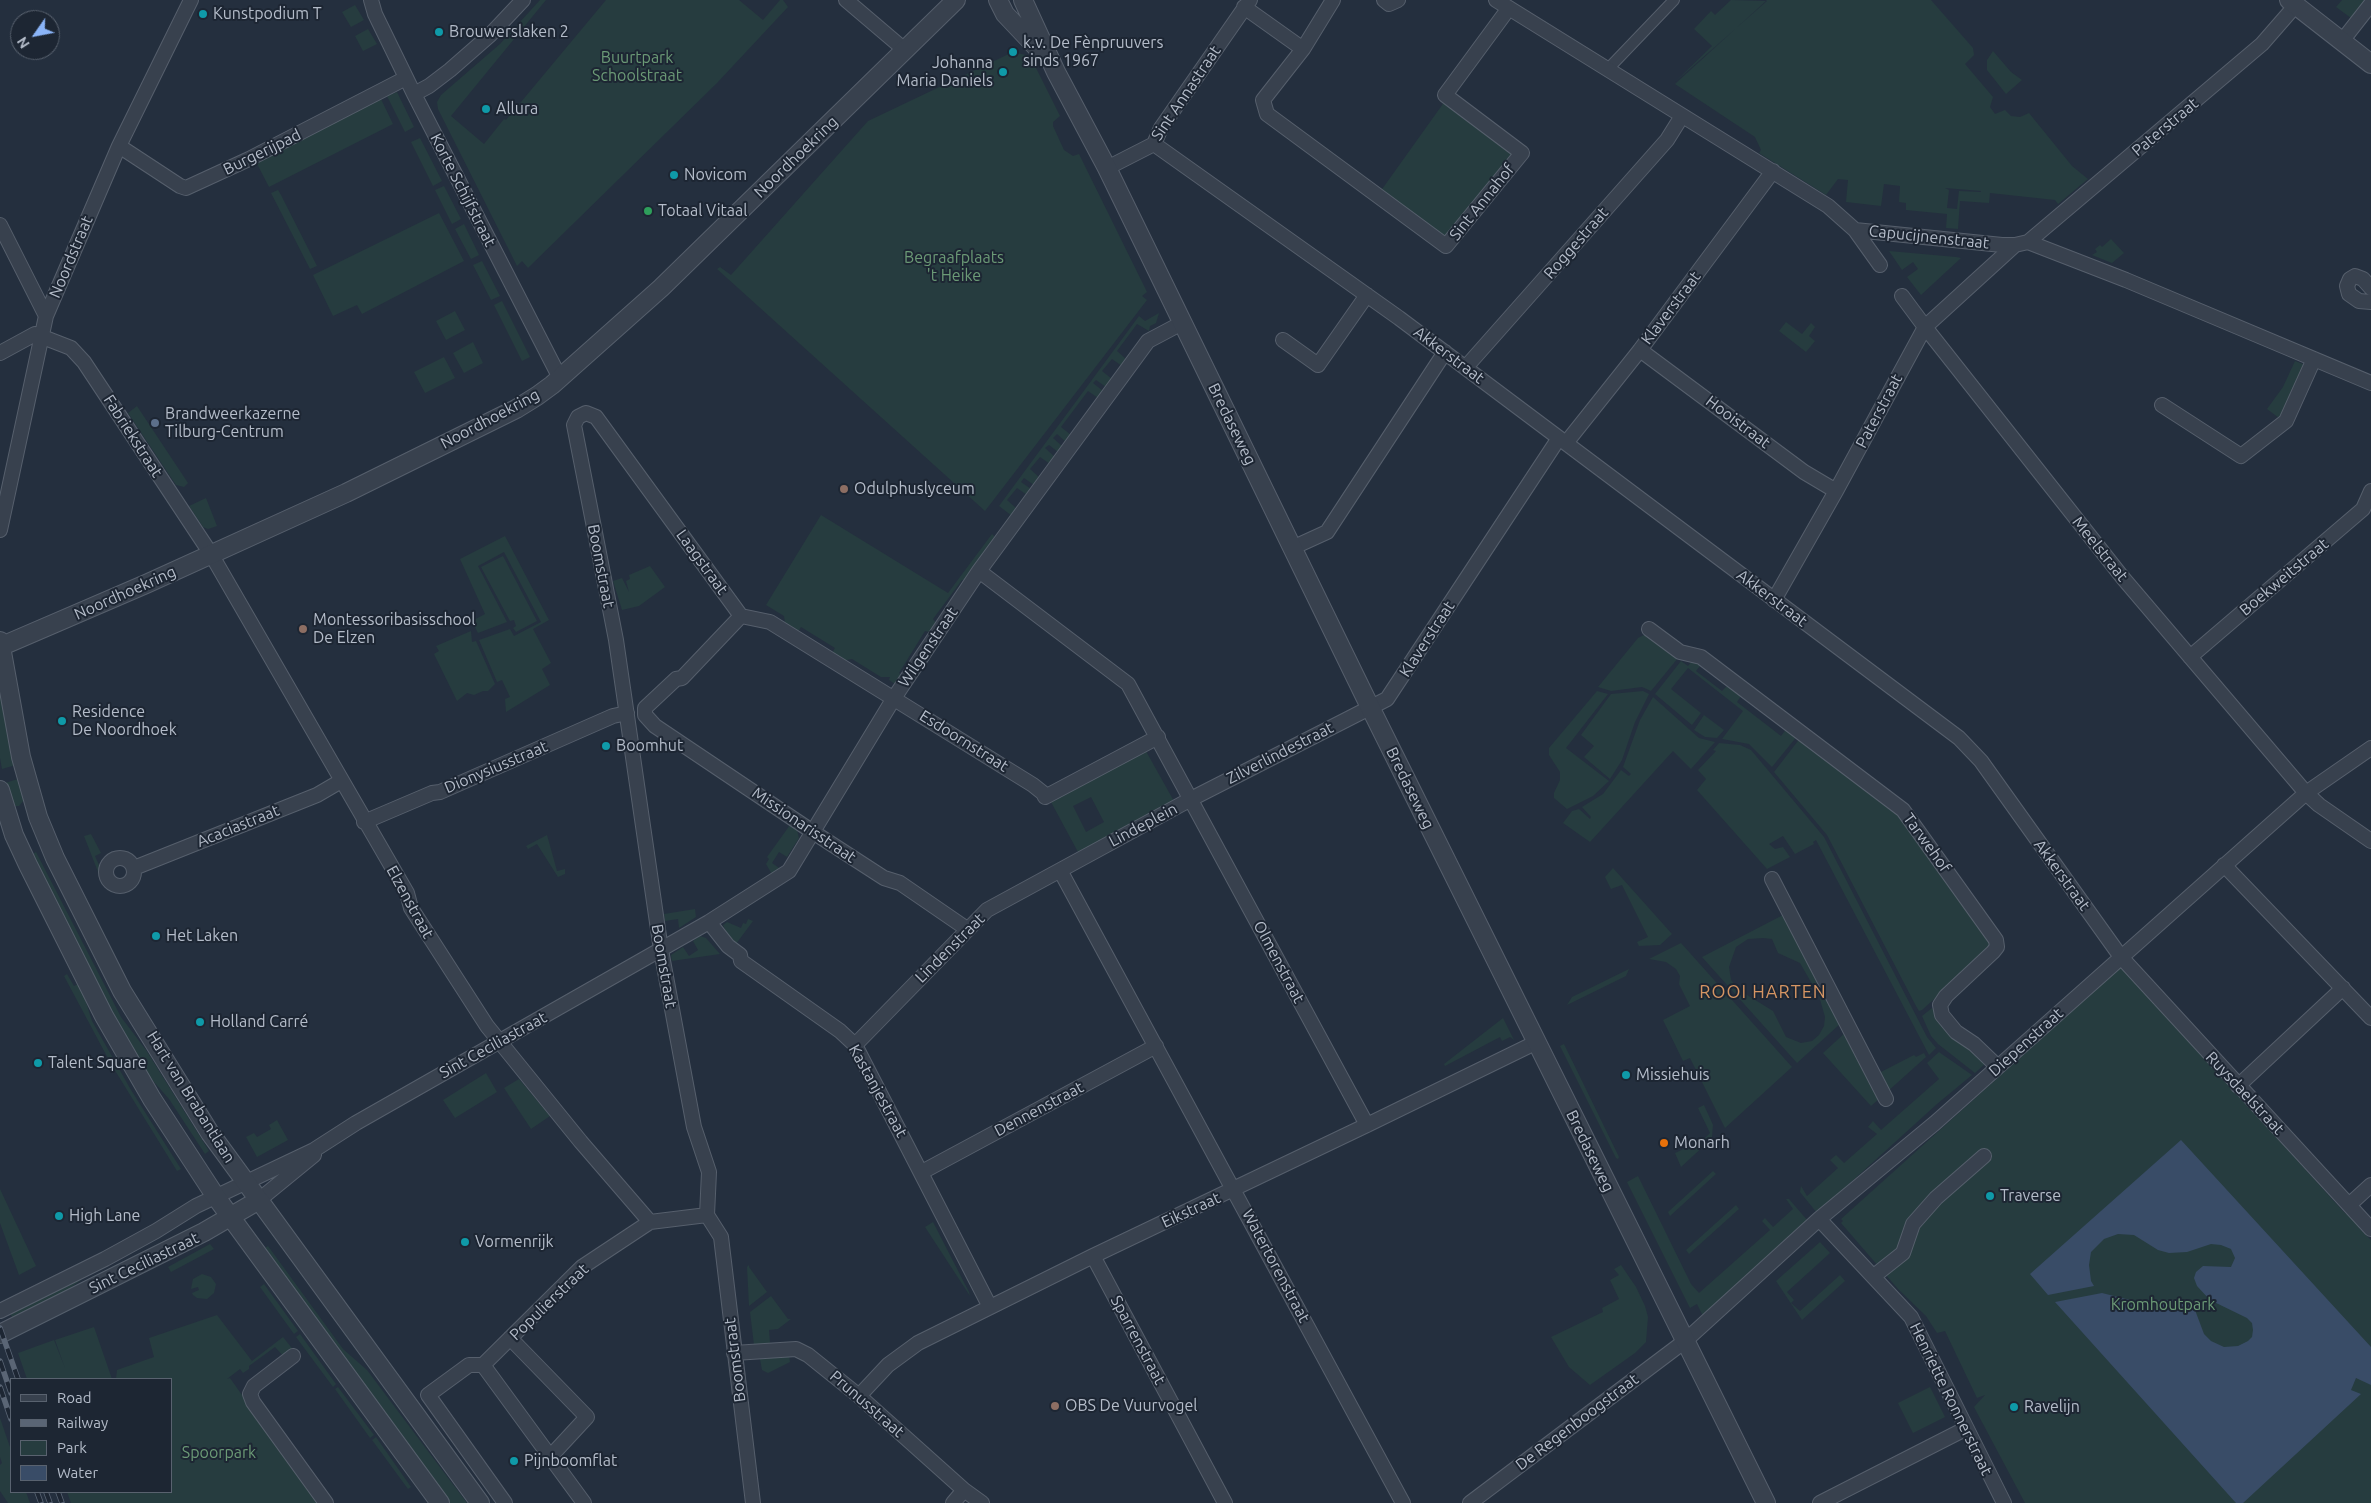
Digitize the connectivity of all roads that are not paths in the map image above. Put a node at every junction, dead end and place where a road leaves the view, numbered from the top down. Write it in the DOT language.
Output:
graph roads {
  1 [pos="191,0"];
  2 [pos="371,0"];
  3 [pos="523,0"];
  4 [pos="846,0"];
  5 [pos="956,0"];
  6 [pos="998,0"];
  7 [pos="1011,0"];
  8 [pos="1023,0"];
  9 [pos="1333,0"];
  10 [pos="1384,0"];
  11 [pos="1398,0"];
  12 [pos="1496,0"];
  13 [pos="1674,0"];
  14 [pos="2293,3"];
  15 [pos="1247,4"];
  16 [pos="2371,4"];
  17 [pos="1509,8"];
  18 [pos="1031,20"];
  19 [pos="2342,41"];
  20 [pos="1302,48"];
  21 [pos="906,51"];
  22 [pos="2371,64"];
  23 [pos="1606,70"];
  24 [pos="1056,72"];
  25 [pos="406,78"];
  26 [pos="414,94"];
  27 [pos="1682,116"];
  28 [pos="1154,144"];
  29 [pos="119,146"];
  30 [pos="1107,168"];
  31 [pos="1773,172"];
  32 [pos="0,225"];
  33 [pos="1856,230"];
  34 [pos="2021,244"];
  35 [pos="1880,265"];
  36 [pos="2371,288"];
  37 [pos="1368,295"];
  38 [pos="1902,296"];
  39 [pos="2371,302"];
  40 [pos="46,316"];
  41 [pos="1182,322"];
  42 [pos="1925,327"];
  43 [pos="40,336"];
  44 [pos="1283,340"];
  45 [pos="1640,350"];
  46 [pos="1445,352"];
  47 [pos="0,353"];
  48 [pos="2314,359"];
  49 [pos="1466,367"];
  50 [pos="560,378"];
  51 [pos="2371,383"];
  52 [pos="2162,405"];
  53 [pos="574,425"];
  54 [pos="1563,440"];
  55 [pos="1836,491"];
  56 [pos="2371,491"];
  57 [pos="0,530"];
  58 [pos="1292,548"];
  59 [pos="211,554"];
  60 [pos="979,571"];
  61 [pos="1774,600"];
  62 [pos="741,616"];
  63 [pos="1648,629"];
  64 [pos="1,646"];
  65 [pos="2190,657"];
  66 [pos="894,698"];
  67 [pos="1370,707"];
  68 [pos="645,715"];
  69 [pos="628,716"];
  70 [pos="1158,737"];
  71 [pos="2371,748"];
  72 [pos="341,781"];
  73 [pos="0,790"];
  74 [pos="2306,794"];
  75 [pos="1190,799"];
  76 [pos="4,817"];
  77 [pos="38,817"];
  78 [pos="364,822"];
  79 [pos="813,832"];
  80 [pos="2371,841"];
  81 [pos="2224,865"];
  82 [pos="134,868"];
  83 [pos="1062,872"];
  84 [pos="1772,879"];
  85 [pos="709,922"];
  86 [pos="967,929"];
  87 [pos="661,950"];
  88 [pos="2121,957"];
  89 [pos="2343,988"];
  90 [pos="2371,1018"];
  91 [pos="500,1042"];
  92 [pos="1537,1042"];
  93 [pos="855,1045"];
  94 [pos="1156,1046"];
  95 [pos="1998,1067"];
  96 [pos="2238,1086"];
  97 [pos="1886,1099"];
  98 [pos="1368,1126"];
  99 [pos="326,1142"];
  100 [pos="1984,1156"];
  101 [pos="922,1172"];
  102 [pos="247,1182"];
  103 [pos="2371,1185"];
  104 [pos="1235,1189"];
  105 [pos="216,1196"];
  106 [pos="259,1200"];
  107 [pos="2349,1206"];
  108 [pos="707,1215"];
  109 [pos="232,1218"];
  110 [pos="1819,1219"];
  111 [pos="650,1222"];
  112 [pos="2371,1229"];
  113 [pos="1093,1256"];
  114 [pos="1874,1276"];
  115 [pos="990,1307"];
  116 [pos="0,1310"];
  117 [pos="0,1334"];
  118 [pos="510,1338"];
  119 [pos="1685,1341"];
  120 [pos="734,1353"];
  121 [pos="293,1356"];
  122 [pos="483,1365"];
  123 [pos="859,1396"];
  124 [pos="1965,1429"];
  125 [pos="550,1457"];
  126 [pos="964,1490"];
  127 [pos="326,1503"];
  128 [pos="440,1503"];
  129 [pos="480,1503"];
  130 [pos="506,1503"];
  131 [pos="584,1503"];
  132 [pos="753,1503"];
  133 [pos="953,1503"];
  134 [pos="982,1503"];
  135 [pos="1226,1503"];
  136 [pos="1403,1503"];
  137 [pos="1470,1503"];
  138 [pos="1766,1503"];
  139 [pos="1820,1503"];
  140 [pos="2004,1503"];
  1 -- 29 [label="street, Noordstraat"];
  2 -- 25 [label="street, Korte Schijfstraat"];
  3 -- 26 [label="street"];
  4 -- 21 [label="street"];
  5 -- 21 [label="street, Noordhoekring"];
  6 -- 24 [label="street, Bredaseweg"];
  7 -- 18 [label="street"];
  8 -- 18 [label="street, Bredaseweg"];
  9 -- 20 [label="street, Sint Annahof"];
  10 -- 11 [label="street"];
  12 -- 17 [label="street, Capucijnenstraat"];
  13 -- 23 [label="street"];
  14 -- 19 [label="street"];
  14 -- 34 [label="street, Paterstraat"];
  15 -- 20 [label="street"];
  15 -- 28 [label="street, Sint Annastraat"];
  16 -- 19 [label="street"];
  17 -- 20 [label="street, Sint Annahof"];
  17 -- 23 [label="street, Capucijnenstraat"];
  18 -- 24 [label="street, Bredaseweg"];
  19 -- 22 [label="street"];
  21 -- 50 [label="street, Noordhoekring"];
  23 -- 27 [label="street, Capucijnenstraat"];
  24 -- 30 [label="street, Bredaseweg"];
  25 -- 26 [label="street, Korte Schijfstraat"];
  25 -- 29 [label="street, Burgerijpad"];
  26 -- 50 [label="street, Korte Schijfstraat"];
  27 -- 31 [label="street, Capucijnenstraat"];
  27 -- 49 [label="street, Roggestraat"];
  28 -- 30 [label="street, Sint Annastraat"];
  28 -- 37 [label="street, Akkerstraat"];
  29 -- 40 [label="street, Noordstraat"];
  30 -- 41 [label="street, Bredaseweg"];
  31 -- 33 [label="street, Capucijnenstraat"];
  31 -- 45 [label="street, Klaverstraat"];
  32 -- 40 [label="street"];
  33 -- 34 [label="street, Capucijnenstraat"];
  33 -- 35 [label="street"];
  34 -- 42 [label="street, Paterstraat"];
  34 -- 48 [label="street, Capucijnenstraat"];
  36 -- 39 [label="street"];
  37 -- 44 [label="street"];
  37 -- 46 [label="street, Akkerstraat"];
  38 -- 42 [label="street, Meelstraat"];
  40 -- 43 [label="street, Noordstraat"];
  41 -- 58 [label="street, Bredaseweg"];
  41 -- 60 [label="street, Wilgenstraat"];
  42 -- 55 [label="street, Paterstraat"];
  42 -- 65 [label="street, Meelstraat"];
  43 -- 47 [label="street"];
  43 -- 57 [label="street, Noordstraat"];
  43 -- 59 [label="street, Fabriekstraat"];
  45 -- 54 [label="street, Klaverstraat"];
  45 -- 55 [label="street, Hooistraat"];
  46 -- 49 [label="street, Akkerstraat"];
  46 -- 58 [label="street"];
  48 -- 51 [label="street, Capucijnenstraat"];
  48 -- 52 [label="street"];
  49 -- 54 [label="street, Akkerstraat"];
  50 -- 59 [label="street, Noordhoekring"];
  53 -- 62 [label="street, Laagstraat"];
  53 -- 69 [label="street, Boomstraat"];
  54 -- 61 [label="street, Akkerstraat"];
  54 -- 67 [label="street, Klaverstraat"];
  55 -- 61 [label="street, Paterstraat"];
  56 -- 65 [label="street, Boekweitstraat"];
  58 -- 67 [label="street, Bredaseweg"];
  59 -- 64 [label="street, Noordhoekring"];
  59 -- 72 [label="street, Elzenstraat"];
  60 -- 66 [label="street, Wilgenstraat"];
  60 -- 70 [label="street, Lindeplein"];
  61 -- 88 [label="street, Akkerstraat"];
  62 -- 66 [label="street, Esdoornstraat"];
  62 -- 68 [label="street"];
  63 -- 95 [label="street, Tarwehof"];
  64 -- 77 [label="street, Hart van Brabantlaan"];
  65 -- 74 [label="street, Meelstraat"];
  66 -- 70 [label="street, Esdoornstraat"];
  66 -- 79 [label="street, Wilgenstraat"];
  67 -- 75 [label="street, Zilverlindestraat"];
  67 -- 92 [label="street, Bredaseweg"];
  68 -- 69 [label="street"];
  68 -- 79 [label="street, Missionarisstraat"];
  69 -- 78 [label="street, Dionysiusstraat"];
  69 -- 87 [label="street, Boomstraat"];
  70 -- 75 [label="street, Lindeplein"];
  71 -- 74 [label="street, Diepenstraat"];
  72 -- 78 [label="street, Elzenstraat"];
  72 -- 82 [label="street, Acaciastraat"];
  73 -- 76 [label="street, Hart van Brabantlaan"];
  74 -- 80 [label="street, Meelstraat"];
  74 -- 81 [label="street, Diepenstraat"];
  75 -- 83 [label="street, Lindeplein"];
  75 -- 98 [label="street, Olmenstraat"];
  76 -- 77 [label="street"];
  76 -- 105 [label="street, Hart van Brabantlaan"];
  77 -- 102 [label="street, Hart van Brabantlaan"];
  78 -- 91 [label="street, Elzenstraat"];
  79 -- 85 [label="street, Wilgenstraat"];
  79 -- 86 [label="street, Missionarisstraat"];
  81 -- 88 [label="street, Diepenstraat"];
  81 -- 89 [label="street"];
  83 -- 86 [label="street, Lindenstraat"];
  83 -- 94 [label="street, Watertorenstraat"];
  84 -- 97 [label="street"];
  85 -- 87 [label="street, Wilgenstraat"];
  85 -- 93 [label="street, Kastanjestraat"];
  86 -- 93 [label="street, Lindenstraat"];
  87 -- 91 [label="street, Sint Ceciliastraat"];
  87 -- 108 [label="street, Boomstraat"];
  88 -- 95 [label="street, Diepenstraat"];
  88 -- 96 [label="street, Ruysdaelstraat"];
  89 -- 90 [label="street"];
  89 -- 96 [label="street"];
  91 -- 99 [label="street, Sint Ceciliastraat"];
  91 -- 111 [label="street, Elzenstraat"];
  92 -- 98 [label="street, Eikstraat"];
  92 -- 119 [label="street, Bredaseweg"];
  93 -- 101 [label="street, Kastanjestraat"];
  94 -- 101 [label="street, Dennenstraat"];
  94 -- 104 [label="street, Watertorenstraat"];
  95 -- 110 [label="street, Diepenstraat"];
  96 -- 107 [label="street, Ruysdaelstraat"];
  98 -- 104 [label="street, Eikstraat"];
  99 -- 102 [label="street, Sint Ceciliastraat"];
  99 -- 106 [label="street, Sint Ceciliastraat"];
  100 -- 114 [label="street"];
  101 -- 115 [label="street, Kastanjestraat"];
  102 -- 105 [label="street, Sint Ceciliastraat"];
  102 -- 106 [label="street, Hart van Brabantlaan"];
  103 -- 107 [label="street"];
  104 -- 113 [label="street, Eikstraat"];
  104 -- 136 [label="street, Watertorenstraat"];
  105 -- 109 [label="street, Hart van Brabantlaan"];
  105 -- 116 [label="street, Sint Ceciliastraat"];
  106 -- 109 [label="street, Sint Ceciliastraat"];
  106 -- 129 [label="street, Hart van Brabantlaan"];
  107 -- 112 [label="street, Ruysdaelstraat"];
  108 -- 111 [label="street, Populierstraat"];
  108 -- 120 [label="street, Boomstraat"];
  109 -- 117 [label="street, Sint Ceciliastraat"];
  109 -- 128 [label="street, Hart van Brabantlaan"];
  110 -- 114 [label="street, Henriette Ronnerstraat"];
  110 -- 119 [label="street, Diepenstraat"];
  111 -- 118 [label="street, Populierstraat"];
  113 -- 115 [label="street, Eikstraat"];
  113 -- 135 [label="street, Sparrenstraat"];
  114 -- 124 [label="street, Henriette Ronnerstraat"];
  115 -- 123 [label="street, Eikstraat"];
  118 -- 122 [label="street, Populierstraat"];
  118 -- 125 [label="street"];
  119 -- 137 [label="street, De Regenboogstraat"];
  119 -- 138 [label="street, Bredaseweg"];
  120 -- 123 [label="street, Prunusstraat"];
  120 -- 132 [label="street, Boomstraat"];
  121 -- 127 [label="street"];
  122 -- 125 [label="street"];
  122 -- 130 [label="street, Populierstraat"];
  123 -- 126 [label="street, Prunusstraat"];
  124 -- 139 [label="street"];
  124 -- 140 [label="street, Henriette Ronnerstraat"];
  125 -- 131 [label="street"];
  126 -- 133 [label="street"];
  126 -- 134 [label="street, Prunusstraat"];
}
